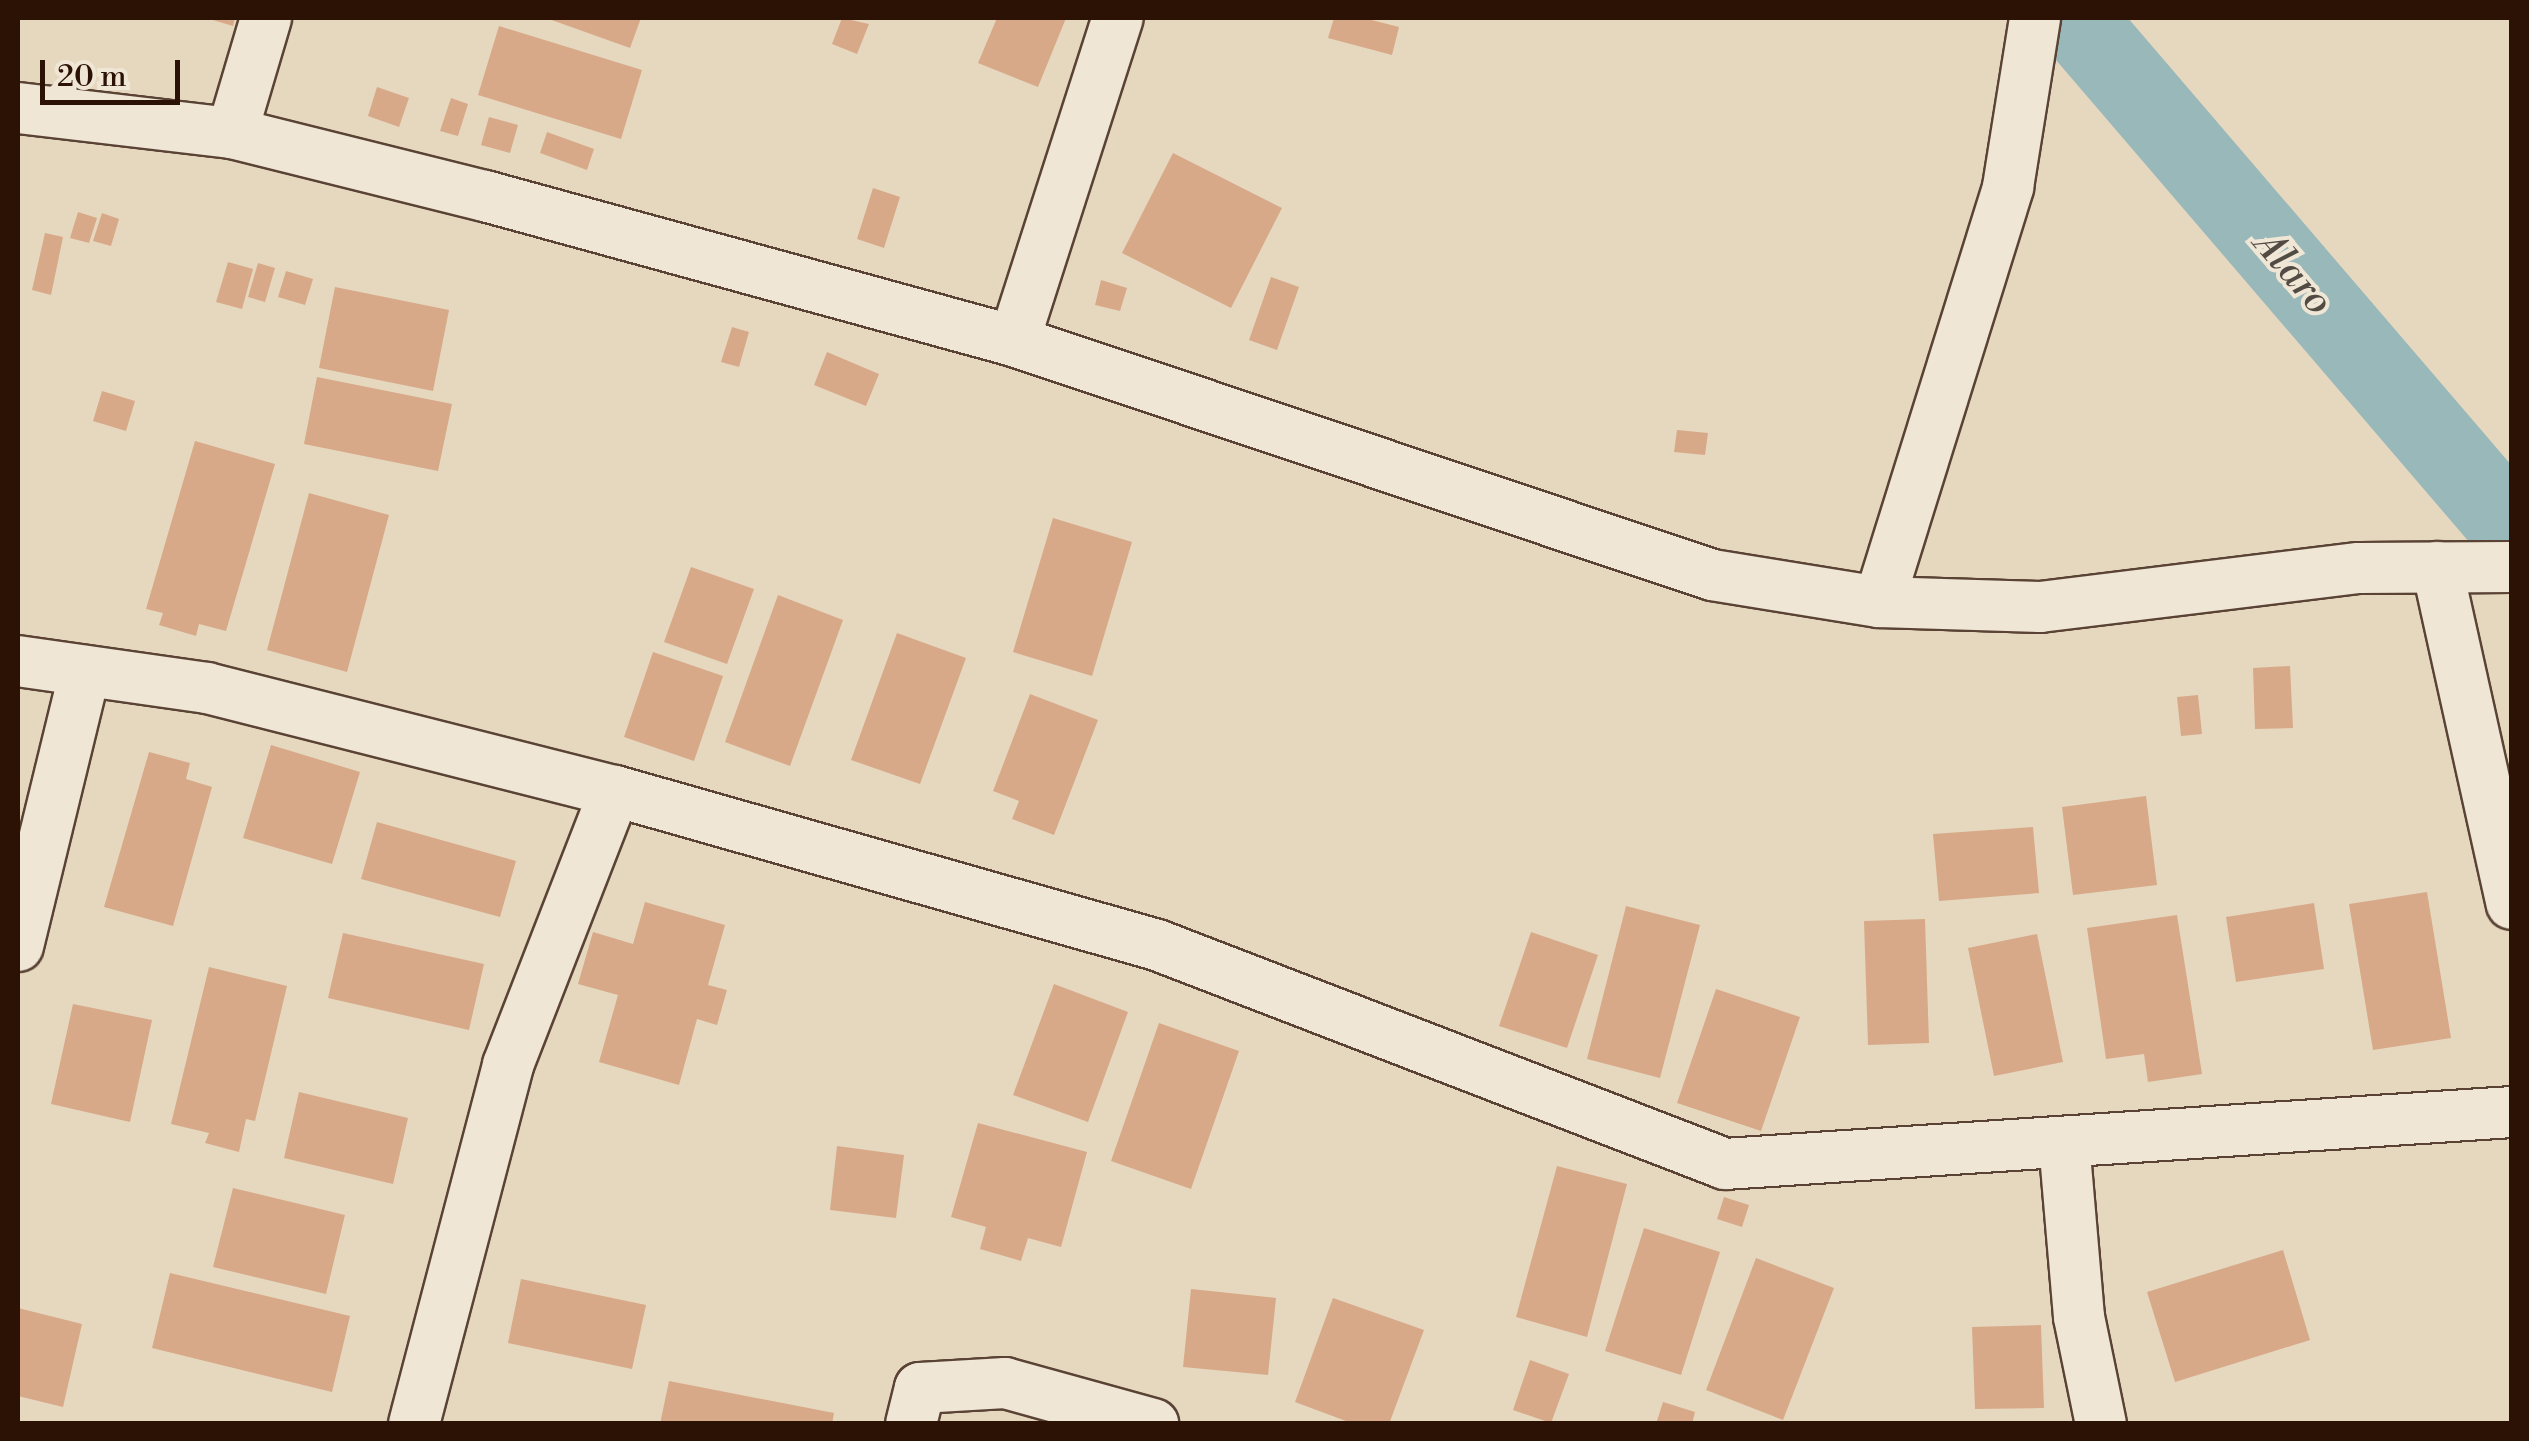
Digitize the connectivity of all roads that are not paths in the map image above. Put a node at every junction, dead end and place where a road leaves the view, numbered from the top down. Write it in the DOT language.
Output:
graph roads {
  1 [pos="266,18"];
  2 [pos="1118,18"];
  3 [pos="2034,18"];
  4 [pos="18,108"];
  5 [pos="232,133"];
  6 [pos="1014,341"];
  7 [pos="2437,567"];
  8 [pos="2512,567"];
  9 [pos="1880,602"];
  10 [pos="18,662"];
  11 [pos="85,671"];
  12 [pos="615,791"];
  13 [pos="2512,904"];
  14 [pos="18,946"];
  15 [pos="2512,1112"];
  16 [pos="2064,1142"];
  17 [pos="414,1424"];
  18 [pos="910,1424"];
  19 [pos="1154,1424"];
  20 [pos="2101,1424"];
  1 -- 5 [label="street"];
  2 -- 6 [label="street"];
  3 -- 9 [label="street"];
  4 -- 5 [label="street"];
  5 -- 6 [label="street"];
  6 -- 9 [label="street"];
  7 -- 8 [label="street"];
  7 -- 9 [label="street"];
  7 -- 13 [label="street"];
  10 -- 11 [label="street"];
  11 -- 12 [label="street"];
  11 -- 14 [label="street"];
  12 -- 16 [label="street"];
  12 -- 17 [label="street"];
  15 -- 16 [label="street"];
  16 -- 20 [label="street"];
  18 -- 19 [label="street"];
}
